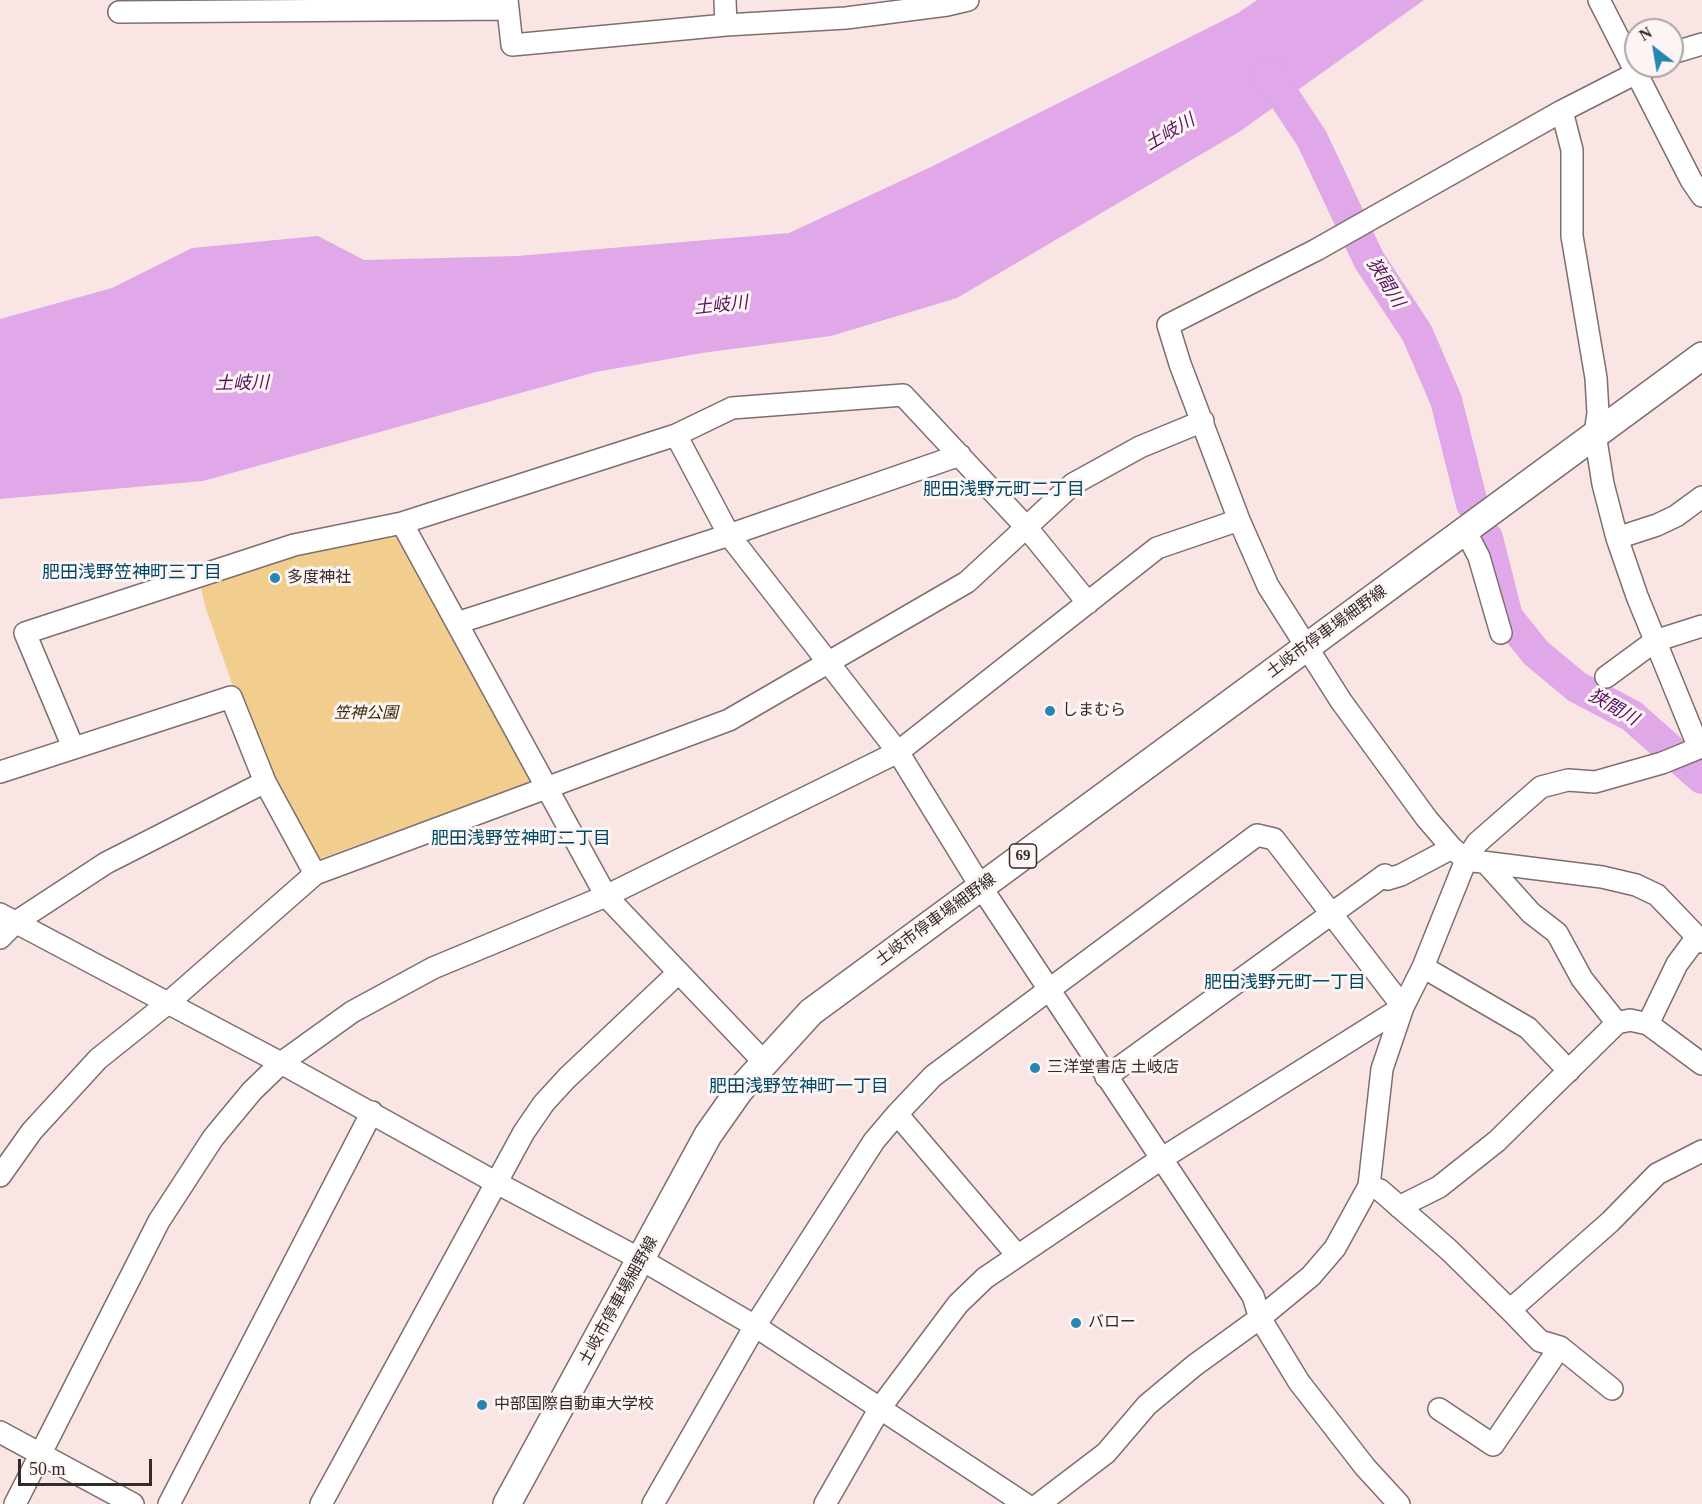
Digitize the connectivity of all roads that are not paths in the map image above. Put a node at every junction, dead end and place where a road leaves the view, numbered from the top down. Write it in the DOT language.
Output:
graph roads {
  1 [pos="725,0"];
  2 [pos="968,0"];
  3 [pos="1599,0"];
  4 [pos="508,4"];
  5 [pos="883,7"];
  6 [pos="119,12"];
  7 [pos="726,25"];
  8 [pos="1624,41"];
  9 [pos="1702,44"];
  10 [pos="1684,49"];
  11 [pos="1624,78"];
  12 [pos="1645,78"];
  13 [pos="1562,111"];
  14 [pos="1702,196"];
  15 [pos="1698,366"];
  16 [pos="1203,421"];
  17 [pos="1595,434"];
  18 [pos="676,435"];
  19 [pos="960,455"];
  20 [pos="1702,497"];
  21 [pos="1239,520"];
  22 [pos="402,523"];
  23 [pos="1027,528"];
  24 [pos="1465,530"];
  25 [pos="729,535"];
  26 [pos="1617,538"];
  27 [pos="1088,603"];
  28 [pos="458,623"];
  29 [pos="1702,626"];
  30 [pos="1501,633"];
  31 [pos="1655,641"];
  32 [pos="1305,649"];
  33 [pos="828,663"];
  34 [pos="1606,677"];
  35 [pos="73,747"];
  36 [pos="898,752"];
  37 [pos="1690,752"];
  38 [pos="0,772"];
  39 [pos="265,782"];
  40 [pos="548,789"];
  41 [pos="1468,857"];
  42 [pos="315,874"];
  43 [pos="981,887"];
  44 [pos="606,896"];
  45 [pos="1332,915"];
  46 [pos="8,918"];
  47 [pos="0,938"];
  48 [pos="1700,939"];
  49 [pos="1423,967"];
  50 [pos="678,973"];
  51 [pos="1048,989"];
  52 [pos="168,1003"];
  53 [pos="1403,1007"];
  54 [pos="1617,1023"];
  55 [pos="1648,1024"];
  56 [pos="764,1062"];
  57 [pos="281,1063"];
  58 [pos="1702,1064"];
  59 [pos="1569,1071"];
  60 [pos="1106,1077"];
  61 [pos="372,1112"];
  62 [pos="897,1114"];
  63 [pos="1702,1151"];
  64 [pos="1161,1160"];
  65 [pos="0,1176"];
  66 [pos="495,1182"];
  67 [pos="1369,1186"];
  68 [pos="1399,1207"];
  69 [pos="1017,1255"];
  70 [pos="642,1260"];
  71 [pos="1510,1310"];
  72 [pos="1260,1318"];
  73 [pos="755,1326"];
  74 [pos="1560,1347"];
  75 [pos="1612,1389"];
  76 [pos="880,1408"];
  77 [pos="1438,1409"];
  78 [pos="0,1432"];
  79 [pos="41,1454"];
  80 [pos="15,1504"];
  81 [pos="133,1504"];
  82 [pos="169,1504"];
  83 [pos="321,1504"];
  84 [pos="507,1504"];
  85 [pos="653,1504"];
  86 [pos="825,1504"];
  87 [pos="1024,1504"];
  88 [pos="1039,1504"];
  89 [pos="1399,1504"];
  1 -- 7 [label="street"];
  2 -- 5 [label="street"];
  3 -- 8 [label="street"];
  4 -- 6 [label="street"];
  4 -- 7 [label="street"];
  5 -- 7 [label="street"];
  9 -- 10 [label="street"];
  11 -- 13 [label="street"];
  12 -- 14 [label="street"];
  13 -- 16 [label="street"];
  13 -- 17 [label="street"];
  15 -- 17 [label="main road, 土岐市停車場細野線 / 69"];
  16 -- 21 [label="street"];
  16 -- 23 [label="street"];
  17 -- 24 [label="main road, 土岐市停車場細野線 / 69"];
  17 -- 26 [label="street"];
  18 -- 19 [label="street"];
  18 -- 22 [label="street"];
  18 -- 25 [label="street"];
  19 -- 23 [label="street"];
  19 -- 25 [label="street"];
  20 -- 26 [label="street"];
  21 -- 27 [label="street"];
  21 -- 32 [label="street"];
  22 -- 28 [label="street"];
  22 -- 35 [label="street"];
  23 -- 27 [label="street"];
  23 -- 33 [label="street"];
  24 -- 30 [label="street"];
  24 -- 32 [label="main road, 土岐市停車場細野線 / 69"];
  25 -- 28 [label="street"];
  25 -- 33 [label="street"];
  26 -- 31 [label="street"];
  27 -- 36 [label="street"];
  28 -- 40 [label="street"];
  29 -- 31 [label="street"];
  31 -- 34 [label="street"];
  31 -- 37 [label="street"];
  32 -- 41 [label="street"];
  32 -- 43 [label="main road, 土岐市停車場細野線 / 69"];
  33 -- 36 [label="street"];
  33 -- 40 [label="street"];
  35 -- 38 [label="street"];
  35 -- 39 [label="street"];
  36 -- 43 [label="street"];
  36 -- 44 [label="street"];
  37 -- 41 [label="street"];
  39 -- 42 [label="street"];
  39 -- 46 [label="street"];
  40 -- 42 [label="street"];
  40 -- 44 [label="street"];
  41 -- 45 [label="street"];
  41 -- 48 [label="street"];
  41 -- 49 [label="street"];
  41 -- 54 [label="street"];
  42 -- 52 [label="street"];
  43 -- 51 [label="street"];
  43 -- 56 [label="main road, 土岐市停車場細野線 / 69"];
  44 -- 50 [label="street"];
  44 -- 57 [label="street"];
  45 -- 51 [label="street"];
  45 -- 53 [label="street"];
  45 -- 60 [label="street"];
  46 -- 47 [label="street"];
  46 -- 52 [label="street"];
  48 -- 55 [label="street"];
  49 -- 53 [label="street"];
  49 -- 59 [label="street"];
  50 -- 56 [label="street"];
  50 -- 66 [label="street"];
  51 -- 60 [label="street"];
  51 -- 62 [label="street"];
  52 -- 57 [label="street"];
  52 -- 65 [label="street"];
  53 -- 64 [label="street"];
  53 -- 67 [label="street"];
  54 -- 55 [label="street"];
  54 -- 59 [label="street"];
  55 -- 58 [label="street"];
  56 -- 70 [label="main road, 土岐市停車場細野線 / 69"];
  57 -- 61 [label="street"];
  57 -- 79 [label="street"];
  59 -- 68 [label="street"];
  60 -- 64 [label="street"];
  61 -- 66 [label="street"];
  61 -- 82 [label="street"];
  62 -- 69 [label="street"];
  62 -- 73 [label="street"];
  63 -- 71 [label="street"];
  64 -- 69 [label="street"];
  64 -- 72 [label="street"];
  66 -- 70 [label="street"];
  66 -- 83 [label="street"];
  67 -- 68 [label="street"];
  67 -- 72 [label="street"];
  68 -- 71 [label="street"];
  69 -- 76 [label="street"];
  70 -- 73 [label="street"];
  70 -- 84 [label="main road, 土岐市停車場細野線 / 69"];
  71 -- 74 [label="street"];
  72 -- 88 [label="street"];
  72 -- 89 [label="street"];
  73 -- 76 [label="street"];
  73 -- 85 [label="street"];
  74 -- 75 [label="street"];
  74 -- 77 [label="street"];
  76 -- 86 [label="street"];
  76 -- 87 [label="street"];
  78 -- 79 [label="street"];
  79 -- 80 [label="street"];
  79 -- 81 [label="street"];
}
